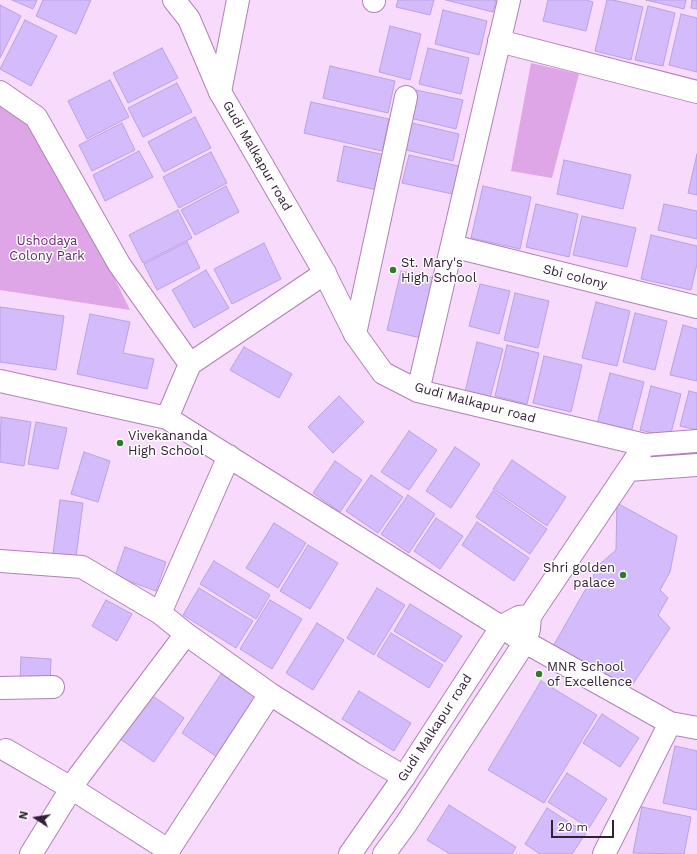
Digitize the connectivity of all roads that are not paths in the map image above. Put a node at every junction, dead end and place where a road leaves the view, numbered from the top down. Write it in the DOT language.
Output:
graph roads {
  1 [pos="174,0"];
  2 [pos="238,0"];
  3 [pos="509,0"];
  4 [pos="499,42"];
  5 [pos="0,92"];
  6 [pos="220,92"];
  7 [pos="697,92"];
  8 [pos="406,97"];
  9 [pos="452,246"];
  10 [pos="324,273"];
  11 [pos="697,307"];
  12 [pos="355,334"];
  13 [pos="190,364"];
  14 [pos="0,381"];
  15 [pos="418,391"];
  16 [pos="167,418"];
  17 [pos="697,442"];
  18 [pos="645,445"];
  19 [pos="229,456"];
  20 [pos="697,465"];
  21 [pos="628,470"];
  22 [pos="0,561"];
  23 [pos="160,613"];
  24 [pos="530,616"];
  25 [pos="502,626"];
  26 [pos="186,634"];
  27 [pos="525,642"];
  28 [pos="53,687"];
  29 [pos="0,688"];
  30 [pos="270,694"];
  31 [pos="670,723"];
  32 [pos="697,728"];
  33 [pos="6,750"];
  34 [pos="404,777"];
  35 [pos="71,788"];
  36 [pos="167,852"];
  37 [pos="31,854"];
  38 [pos="350,854"];
  39 [pos="384,854"];
  40 [pos="604,854"];
  1 -- 6 [label="street, Gudi Malkapur road"];
  2 -- 6 [label="street"];
  3 -- 4 [label="street"];
  4 -- 7 [label="street"];
  4 -- 9 [label="street"];
  5 -- 13 [label="street"];
  6 -- 10 [label="street, Gudi Malkapur road"];
  8 -- 12 [label="street"];
  9 -- 11 [label="street, Sbi colony"];
  9 -- 15 [label="street"];
  10 -- 12 [label="street, Gudi Malkapur road"];
  10 -- 13 [label="street"];
  12 -- 15 [label="street, Gudi Malkapur road"];
  13 -- 16 [label="street"];
  14 -- 16 [label="street"];
  15 -- 18 [label="street, Gudi Malkapur road"];
  16 -- 19 [label="street"];
  17 -- 18 [label="street, Gudi Malkapur road"];
  18 -- 21 [label="street"];
  19 -- 23 [label="street"];
  19 -- 25 [label="street"];
  20 -- 21 [label="street"];
  21 -- 24 [label="street"];
  22 -- 23 [label="street"];
  23 -- 26 [label="street"];
  24 -- 25 [label="street, Gudi Malkapur road"];
  24 -- 27 [label="street"];
  25 -- 27 [label="street"];
  25 -- 34 [label="street, Gudi Malkapur road"];
  26 -- 30 [label="street"];
  26 -- 35 [label="street"];
  27 -- 31 [label="street"];
  27 -- 39 [label="street"];
  28 -- 29 [label="street"];
  30 -- 34 [label="street"];
  30 -- 36 [label="street"];
  31 -- 32 [label="street"];
  31 -- 40 [label="street"];
  33 -- 35 [label="street"];
  34 -- 38 [label="street, Gudi Malkapur road"];
  35 -- 36 [label="street"];
  35 -- 37 [label="street"];
}
